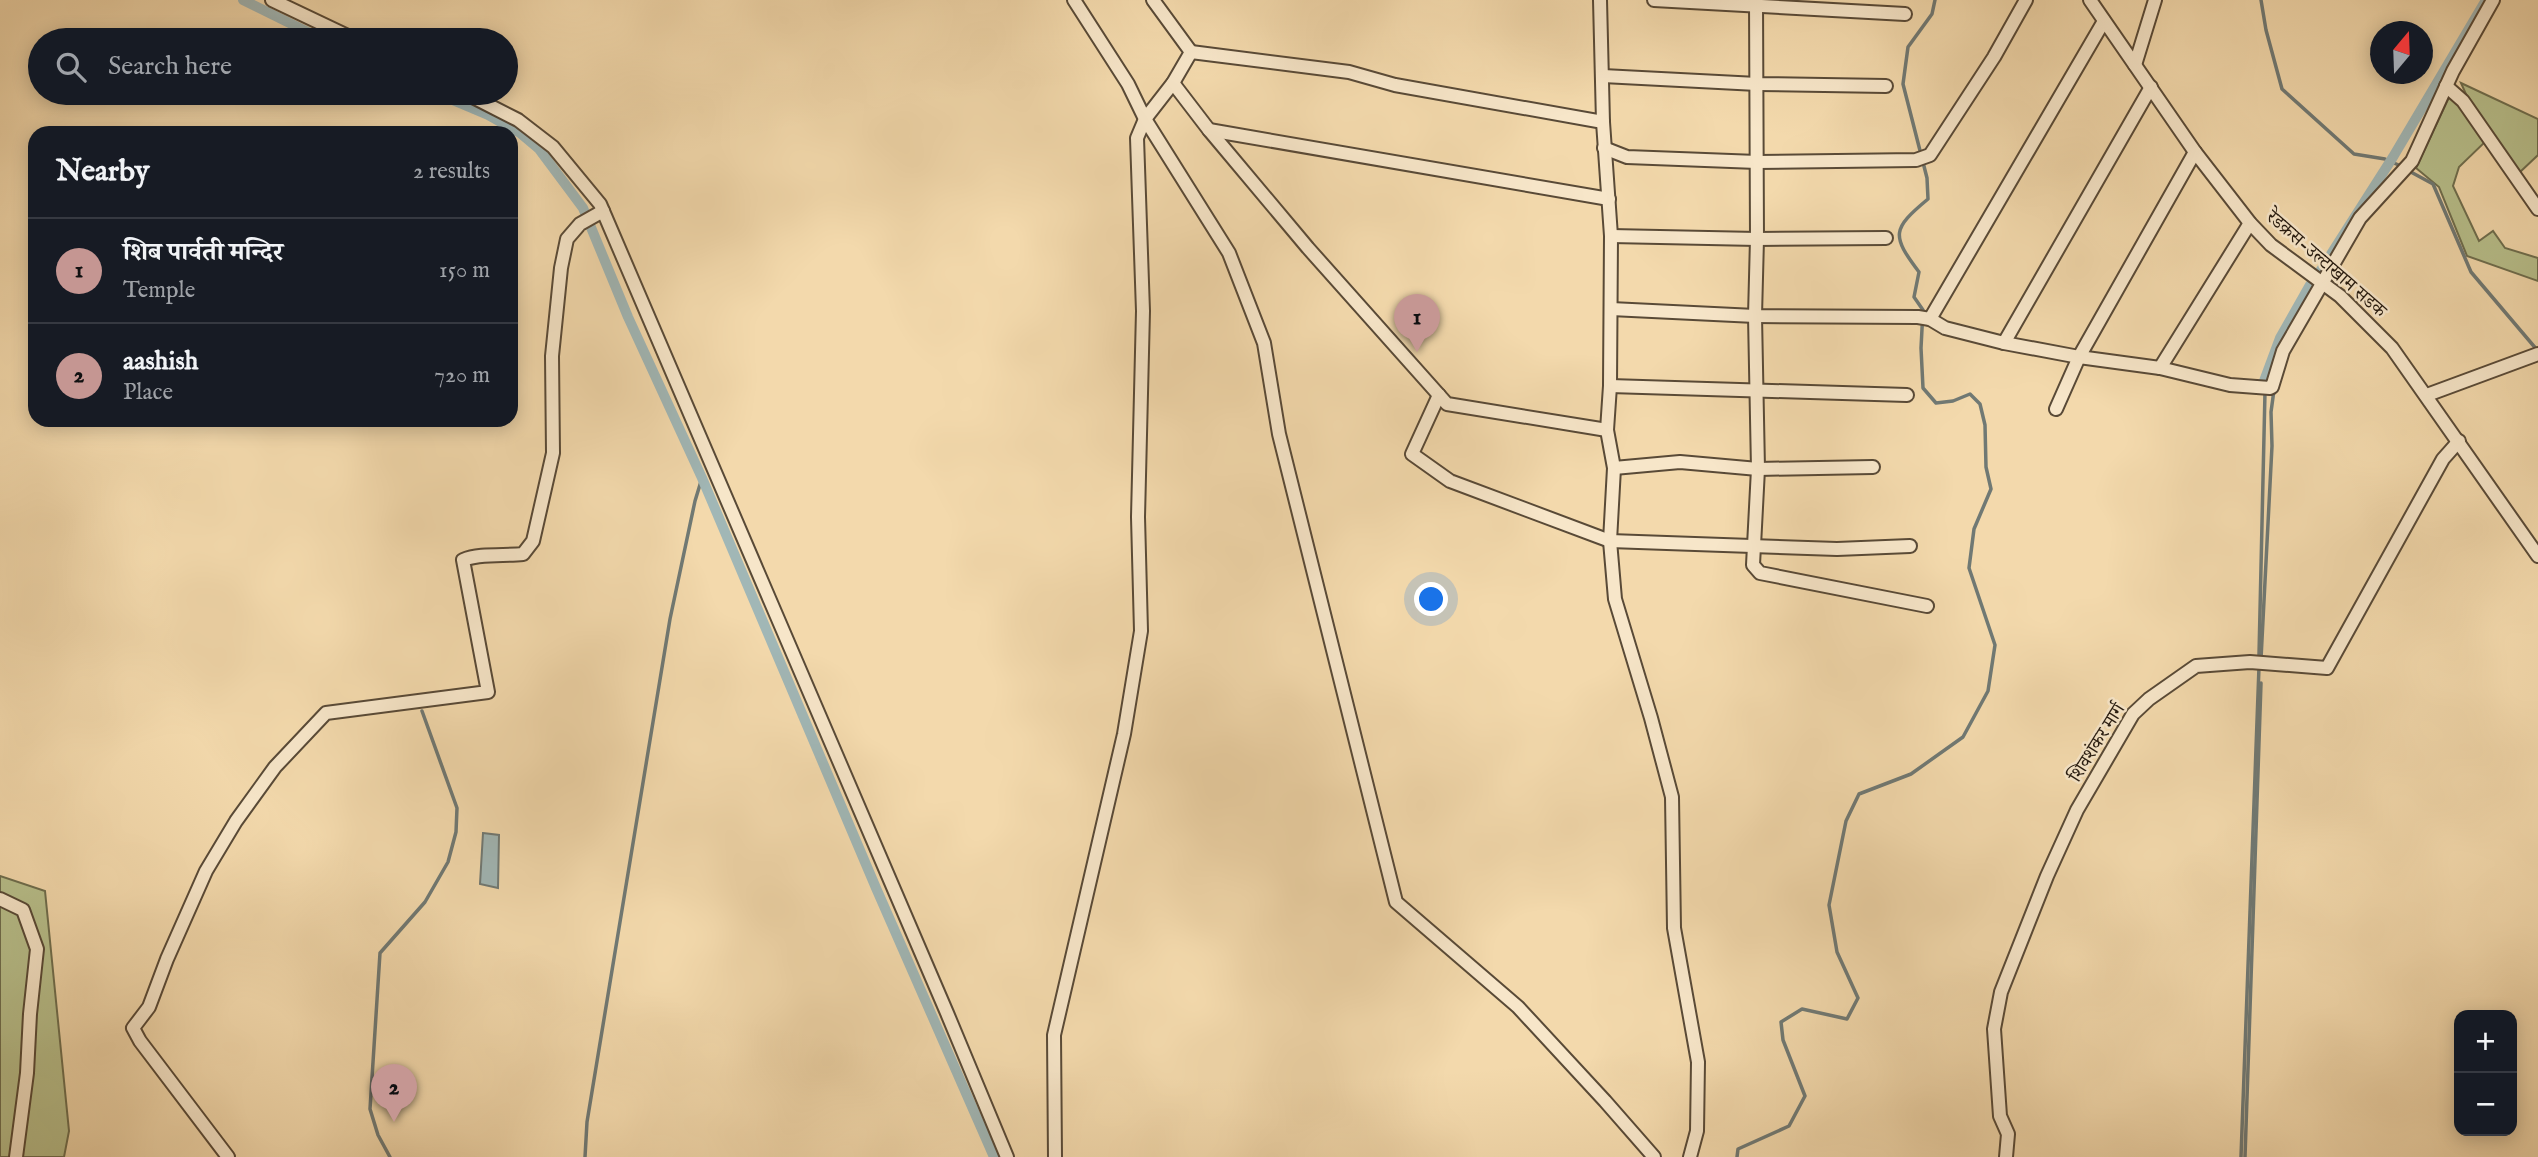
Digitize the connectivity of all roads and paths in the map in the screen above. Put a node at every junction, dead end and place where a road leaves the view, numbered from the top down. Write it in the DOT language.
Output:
graph roads {
  1 [pos="272,0"];
  2 [pos="1074,0"];
  3 [pos="1153,0"];
  4 [pos="1600,0"];
  5 [pos="1654,0"];
  6 [pos="2026,0"];
  7 [pos="2090,0"];
  8 [pos="2155,0"];
  9 [pos="2493,0"];
  10 [pos="1755,3"];
  11 [pos="1905,14"];
  12 [pos="2104,21"];
  13 [pos="331,28"];
  14 [pos="1191,52"];
  15 [pos="2135,65"];
  16 [pos="1602,76"];
  17 [pos="1173,83"];
  18 [pos="1757,84"];
  19 [pos="1886,86"];
  20 [pos="2445,86"];
  21 [pos="2151,87"];
  22 [pos="489,105"];
  23 [pos="1145,119"];
  24 [pos="1602,122"];
  25 [pos="1209,131"];
  26 [pos="1604,148"];
  27 [pos="2195,152"];
  28 [pos="1757,162"];
  29 [pos="1609,199"];
  30 [pos="2538,208"];
  31 [pos="595,216"];
  32 [pos="2250,223"];
  33 [pos="1611,236"];
  34 [pos="1886,237"];
  35 [pos="1757,239"];
  36 [pos="2323,282"];
  37 [pos="1611,309"];
  38 [pos="1755,316"];
  39 [pos="1924,318"];
  40 [pos="2004,343"];
  41 [pos="2535,355"];
  42 [pos="2079,357"];
  43 [pos="2160,368"];
  44 [pos="1610,386"];
  45 [pos="1756,390"];
  46 [pos="1438,395"];
  47 [pos="1907,395"];
  48 [pos="2427,395"];
  49 [pos="2056,409"];
  50 [pos="1607,430"];
  51 [pos="2459,441"];
  52 [pos="1873,467"];
  53 [pos="1614,468"];
  54 [pos="1758,469"];
  55 [pos="1610,541"];
  56 [pos="1752,545"];
  57 [pos="1909,546"];
  58 [pos="2538,555"];
  59 [pos="1927,606"];
  60 [pos="0,899"];
  61 [pos="16,1157"];
  62 [pos="228,1157"];
  63 [pos="1007,1157"];
  64 [pos="1055,1157"];
  65 [pos="1654,1157"];
  66 [pos="1690,1157"];
  67 [pos="2006,1157"];
  1 -- 13 [label="street"];
  2 -- 23 [label="street"];
  3 -- 14 [label="street"];
  4 -- 16 [label="street"];
  5 -- 10 [label="street"];
  6 -- 28 [label="street"];
  7 -- 12 [label="street, रेडक्रस-उल्टाखाम सडक"];
  8 -- 15 [label="street"];
  9 -- 20 [label="street"];
  10 -- 11 [label="street"];
  10 -- 18 [label="street"];
  12 -- 15 [label="street, रेडक्रस-उल्टाखाम सडक"];
  12 -- 39 [label="street"];
  14 -- 17 [label="street"];
  14 -- 24 [label="street"];
  15 -- 21 [label="street, रेडक्रस-उल्टाखाम सडक"];
  16 -- 18 [label="street"];
  16 -- 24 [label="street"];
  17 -- 23 [label="street"];
  17 -- 25 [label="street"];
  18 -- 19 [label="street"];
  18 -- 28 [label="street"];
  20 -- 30 [label="street"];
  20 -- 36 [label="street"];
  21 -- 27 [label="street, रेडक्रस-उल्टाखाम सडक"];
  21 -- 40 [label="street"];
  22 -- 31 [label="street"];
  23 -- 64 [label="street"];
  23 -- 65 [label="street"];
  24 -- 26 [label="street"];
  25 -- 29 [label="street"];
  25 -- 46 [label="street"];
  26 -- 28 [label="street"];
  26 -- 29 [label="street"];
  27 -- 32 [label="street, रेडक्रस-उल्टाखाम सडक"];
  27 -- 42 [label="street"];
  28 -- 35 [label="street"];
  29 -- 33 [label="street"];
  31 -- 62 [label="street"];
  31 -- 63 [label="street"];
  32 -- 36 [label="street, रेडक्रस-उल्टाखाम सडक"];
  32 -- 43 [label="street"];
  33 -- 35 [label="street"];
  33 -- 37 [label="street"];
  34 -- 35 [label="street"];
  35 -- 38 [label="street"];
  36 -- 43 [label="street"];
  36 -- 48 [label="street, रेडक्रस-उल्टाखाम सडक"];
  37 -- 38 [label="street"];
  37 -- 44 [label="street"];
  38 -- 39 [label="street"];
  38 -- 45 [label="street"];
  39 -- 40 [label="street"];
  40 -- 42 [label="street"];
  41 -- 48 [label="street"];
  42 -- 43 [label="street"];
  42 -- 49 [label="street"];
  44 -- 45 [label="street"];
  44 -- 50 [label="street"];
  45 -- 47 [label="street"];
  45 -- 54 [label="street"];
  46 -- 50 [label="street"];
  46 -- 55 [label="street"];
  48 -- 51 [label="street, रेडक्रस-उल्टाखाम सडक"];
  50 -- 53 [label="street"];
  51 -- 58 [label="street, रेडक्रस-उल्टाखाम सडक"];
  51 -- 67 [label="street, शिवशंकर मार्ग"];
  52 -- 54 [label="street"];
  53 -- 54 [label="street"];
  53 -- 55 [label="street"];
  54 -- 56 [label="street"];
  55 -- 56 [label="street"];
  55 -- 66 [label="street"];
  56 -- 57 [label="street"];
  56 -- 59 [label="street"];
  60 -- 61 [label="street"];
}
